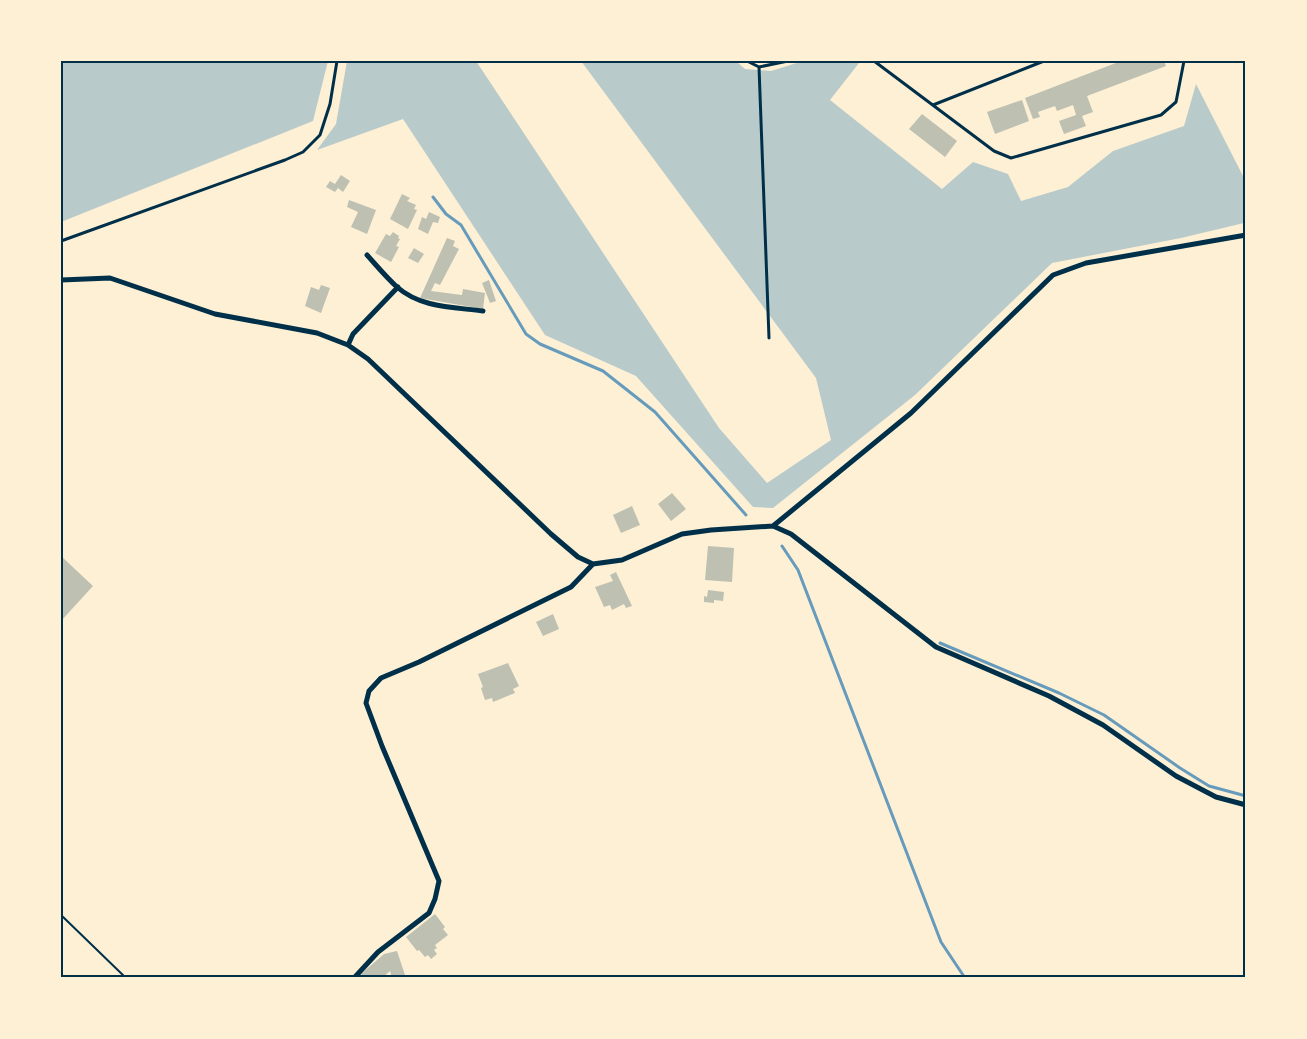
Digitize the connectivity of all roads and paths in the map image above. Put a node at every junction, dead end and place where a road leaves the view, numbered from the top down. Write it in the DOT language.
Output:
graph roads {
  1 [pos="337,61"];
  2 [pos="747,61"];
  3 [pos="788,61"];
  4 [pos="874,61"];
  5 [pos="1044,61"];
  6 [pos="1184,61"];
  7 [pos="759,67"];
  8 [pos="933,105"];
  9 [pos="1246,236"];
  10 [pos="61,242"];
  11 [pos="367,255"];
  12 [pos="61,280"];
  13 [pos="398,288"];
  14 [pos="483,311"];
  15 [pos="770,338"];
  16 [pos="348,345"];
  17 [pos="773,526"];
  18 [pos="594,564"];
  19 [pos="1246,806"];
  20 [pos="61,915"];
  21 [pos="126,978"];
  22 [pos="354,978"];
  1 -- 10 [label="lane"];
  2 -- 7 [label="lane"];
  3 -- 7 [label="lane"];
  4 -- 8 [label="lane"];
  5 -- 8 [label="lane"];
  6 -- 8 [label="lane"];
  7 -- 15 [label="lane"];
  9 -- 17 [label="street"];
  11 -- 13 [label="street"];
  12 -- 16 [label="street"];
  13 -- 14 [label="street"];
  13 -- 16 [label="street"];
  16 -- 18 [label="street"];
  17 -- 18 [label="street"];
  17 -- 19 [label="street"];
  18 -- 22 [label="street"];
  20 -- 21 [label="path"];
}
